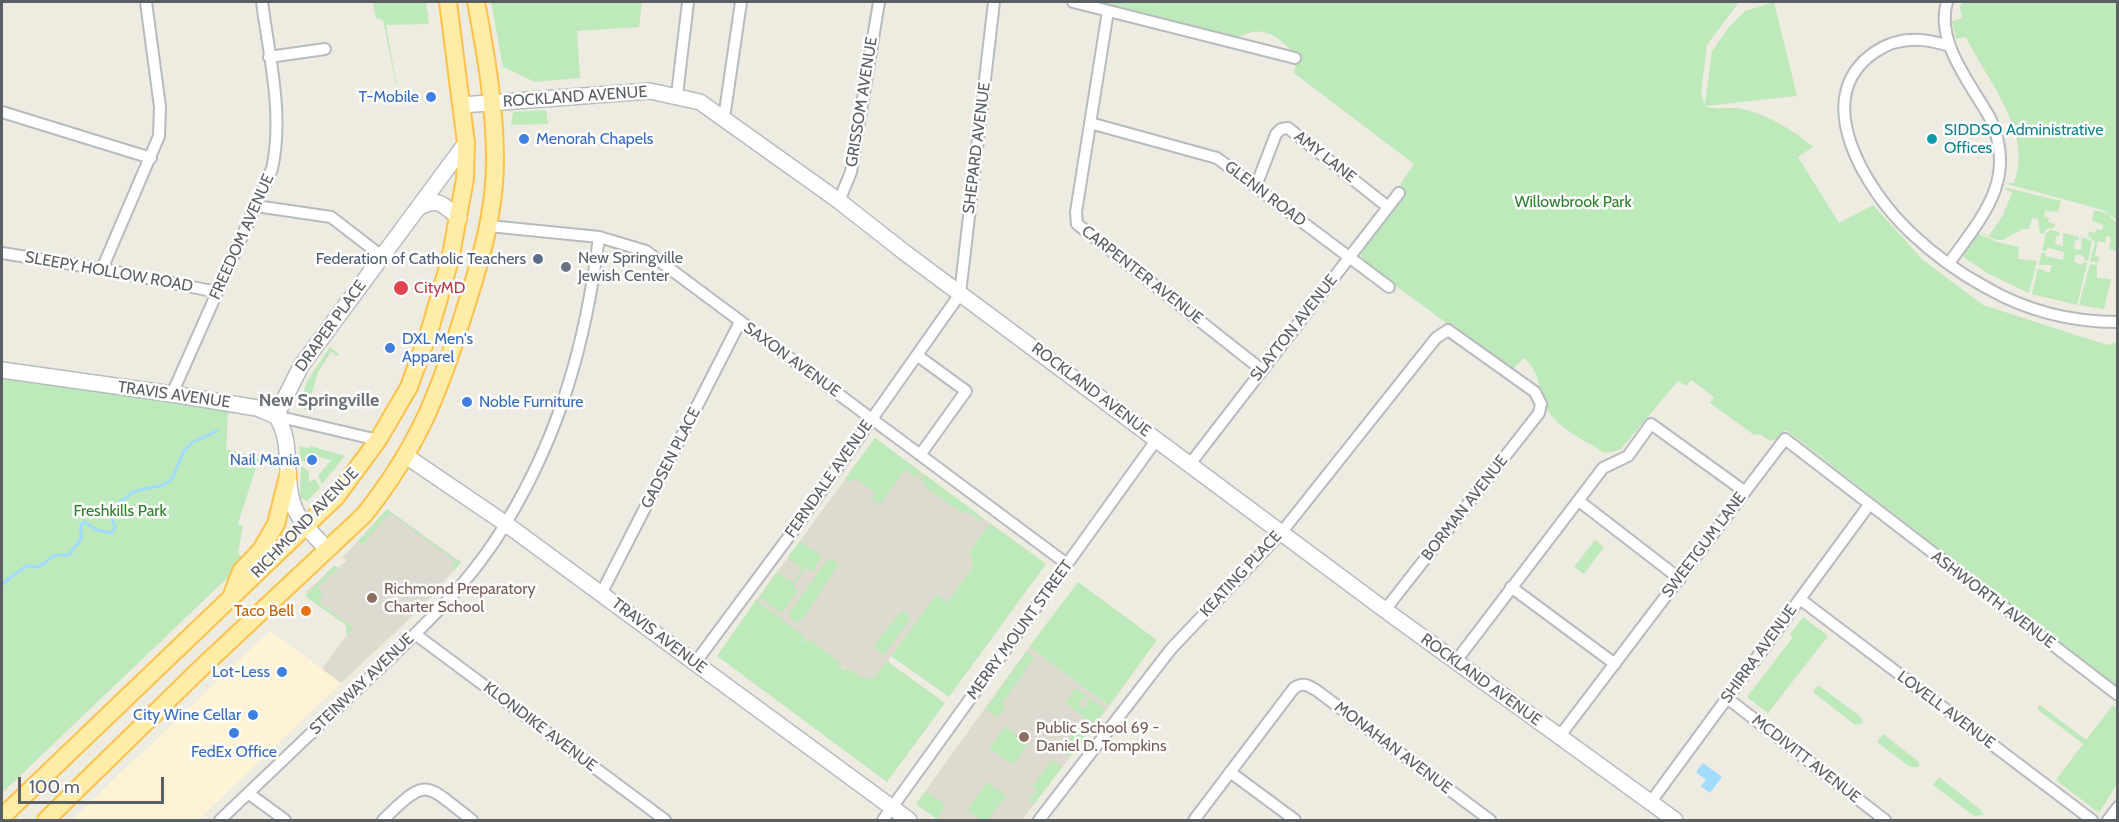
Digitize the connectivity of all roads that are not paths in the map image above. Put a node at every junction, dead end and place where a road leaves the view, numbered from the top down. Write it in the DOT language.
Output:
graph roads {
  1 [pos="145,2"];
  2 [pos="262,2"];
  3 [pos="448,2"];
  4 [pos="476,2"];
  5 [pos="688,2"];
  6 [pos="741,2"];
  7 [pos="879,2"];
  8 [pos="994,2"];
  9 [pos="1073,2"];
  10 [pos="1943,4"];
  11 [pos="1108,11"];
  12 [pos="1949,46"];
  13 [pos="325,49"];
  14 [pos="269,57"];
  15 [pos="1295,58"];
  16 [pos="677,95"];
  17 [pos="492,102"];
  18 [pos="462,105"];
  19 [pos="2,112"];
  20 [pos="724,118"];
  21 [pos="1090,123"];
  22 [pos="466,143"];
  23 [pos="150,158"];
  24 [pos="1256,186"];
  25 [pos="1399,194"];
  26 [pos="839,201"];
  27 [pos="256,206"];
  28 [pos="1388,207"];
  29 [pos="418,208"];
  30 [pos="459,218"];
  31 [pos="489,226"];
  32 [pos="599,237"];
  33 [pos="2,253"];
  34 [pos="383,256"];
  35 [pos="1349,258"];
  36 [pos="1949,263"];
  37 [pos="102,269"];
  38 [pos="1389,287"];
  39 [pos="217,292"];
  40 [pos="960,294"];
  41 [pos="740,322"];
  42 [pos="2118,322"];
  43 [pos="918,356"];
  44 [pos="2,370"];
  45 [pos="1262,370"];
  46 [pos="172,394"];
  47 [pos="1541,404"];
  48 [pos="276,416"];
  49 [pos="871,419"];
  50 [pos="378,440"];
  51 [pos="1157,440"];
  52 [pos="920,455"];
  53 [pos="406,456"];
  54 [pos="1190,464"];
  55 [pos="288,476"];
  56 [pos="1744,491"];
  57 [pos="1579,501"];
  58 [pos="1869,505"];
  59 [pos="506,524"];
  60 [pos="305,526"];
  61 [pos="1281,533"];
  62 [pos="327,549"];
  63 [pos="1067,564"];
  64 [pos="1680,579"];
  65 [pos="1511,587"];
  66 [pos="601,594"];
  67 [pos="1800,599"];
  68 [pos="230,600"];
  69 [pos="1385,610"];
  70 [pos="415,634"];
  71 [pos="1456,661"];
  72 [pos="695,663"];
  73 [pos="1615,664"];
  74 [pos="2118,695"];
  75 [pos="1727,698"];
  76 [pos="1559,737"];
  77 [pos="1230,772"];
  78 [pos="248,793"];
  79 [pos="1650,803"];
  80 [pos="2118,807"];
  81 [pos="888,814"];
  82 [pos="2,817"];
  83 [pos="46,820"];
  84 [pos="220,820"];
  85 [pos="285,820"];
  86 [pos="383,820"];
  87 [pos="472,820"];
  88 [pos="665,820"];
  89 [pos="909,820"];
  90 [pos="1039,820"];
  91 [pos="1194,820"];
  92 [pos="1295,820"];
  93 [pos="1490,820"];
  94 [pos="1674,820"];
  95 [pos="1885,820"];
  96 [pos="2092,820"];
  97 [pos="2108,820"];
  1 -- 23 [label="street"];
  2 -- 14 [label="street, FREEDOM AVENUE"];
  3 -- 18 [label="main road, RICHMOND AVENUE"];
  4 -- 17 [label="main road, RICHMOND AVENUE"];
  5 -- 16 [label="street"];
  6 -- 20 [label="street"];
  7 -- 26 [label="street, GRISSOM AVENUE"];
  8 -- 40 [label="street, SHEPARD AVENUE"];
  9 -- 11 [label="street"];
  10 -- 12 [label="street"];
  11 -- 15 [label="street"];
  11 -- 21 [label="street, CARPENTER AVENUE"];
  12 -- 36 [label="street"];
  12 -- 36 [label="street"];
  13 -- 14 [label="street"];
  14 -- 27 [label="street, FREEDOM AVENUE"];
  16 -- 17 [label="street, ROCKLAND AVENUE"];
  16 -- 20 [label="street, ROCKLAND AVENUE"];
  17 -- 18 [label="street, ROCKLAND AVENUE"];
  17 -- 31 [label="main road, RICHMOND AVENUE"];
  18 -- 22 [label="main road, RICHMOND AVENUE"];
  19 -- 23 [label="street"];
  20 -- 26 [label="street, ROCKLAND AVENUE"];
  21 -- 24 [label="street, GLENN ROAD"];
  21 -- 45 [label="street, CARPENTER AVENUE"];
  22 -- 29 [label="street, DRAPER PLACE"];
  22 -- 30 [label="main road, RICHMOND AVENUE"];
  23 -- 37 [label="street"];
  24 -- 28 [label="street, AMY LANE"];
  24 -- 35 [label="street, GLENN ROAD"];
  25 -- 28 [label="street, SLAYTON AVENUE"];
  26 -- 40 [label="street, ROCKLAND AVENUE"];
  27 -- 34 [label="street"];
  27 -- 39 [label="street, FREEDOM AVENUE"];
  28 -- 35 [label="street, SLAYTON AVENUE"];
  29 -- 30 [label="street"];
  29 -- 34 [label="street, DRAPER PLACE"];
  30 -- 50 [label="main road, RICHMOND AVENUE"];
  31 -- 32 [label="street, SAXON AVENUE"];
  31 -- 53 [label="main road, RICHMOND AVENUE"];
  32 -- 41 [label="street, SAXON AVENUE"];
  32 -- 59 [label="street, STEINWAY AVENUE"];
  33 -- 37 [label="street, SLEEPY HOLLOW ROAD"];
  34 -- 48 [label="street, DRAPER PLACE"];
  35 -- 38 [label="street, GLENN ROAD"];
  35 -- 45 [label="street, SLAYTON AVENUE"];
  36 -- 42 [label="street"];
  37 -- 39 [label="street, SLEEPY HOLLOW ROAD"];
  39 -- 46 [label="street, FREEDOM AVENUE"];
  40 -- 43 [label="street, FERNDALE AVENUE"];
  40 -- 51 [label="street, ROCKLAND AVENUE"];
  41 -- 49 [label="street, SAXON AVENUE"];
  41 -- 66 [label="street, GADSEN PLACE"];
  43 -- 49 [label="street, FERNDALE AVENUE"];
  43 -- 52 [label="street"];
  44 -- 46 [label="street, TRAVIS AVENUE"];
  45 -- 54 [label="street, SLAYTON AVENUE"];
  46 -- 48 [label="street, TRAVIS AVENUE"];
  47 -- 61 [label="street, KEATING PLACE"];
  47 -- 69 [label="street, BORMAN AVENUE"];
  48 -- 50 [label="street, TRAVIS AVENUE"];
  48 -- 55 [label="street"];
  49 -- 52 [label="street, SAXON AVENUE"];
  49 -- 72 [label="street, FERNDALE AVENUE"];
  50 -- 60 [label="main road, RICHMOND AVENUE"];
  51 -- 54 [label="street, ROCKLAND AVENUE"];
  51 -- 63 [label="street, MERRY MOUNT STREET"];
  52 -- 63 [label="street, SAXON AVENUE"];
  53 -- 59 [label="street, TRAVIS AVENUE"];
  53 -- 62 [label="main road, RICHMOND AVENUE"];
  54 -- 61 [label="street, ROCKLAND AVENUE"];
  55 -- 60 [label="street"];
  55 -- 68 [label="main road"];
  56 -- 57 [label="street"];
  56 -- 58 [label="street, SWEETGUM LANE"];
  56 -- 64 [label="street, SWEETGUM LANE"];
  57 -- 64 [label="street"];
  57 -- 65 [label="street"];
  58 -- 67 [label="street, SHIRRA AVENUE"];
  58 -- 74 [label="street, ASHWORTH AVENUE"];
  59 -- 66 [label="street, TRAVIS AVENUE"];
  59 -- 70 [label="street, STEINWAY AVENUE"];
  60 -- 62 [label="street"];
  60 -- 68 [label="main road, RICHMOND AVENUE"];
  61 -- 69 [label="street, ROCKLAND AVENUE"];
  61 -- 90 [label="street, KEATING PLACE"];
  62 -- 83 [label="main road, RICHMOND AVENUE"];
  63 -- 81 [label="street, MERRY MOUNT STREET"];
  64 -- 73 [label="street, SWEETGUM LANE"];
  65 -- 71 [label="street"];
  65 -- 73 [label="street"];
  66 -- 72 [label="street, TRAVIS AVENUE"];
  67 -- 75 [label="street, SHIRRA AVENUE"];
  67 -- 96 [label="street, LOVELL AVENUE"];
  68 -- 82 [label="main road, RICHMOND AVENUE"];
  69 -- 71 [label="street, ROCKLAND AVENUE"];
  70 -- 78 [label="street, STEINWAY AVENUE"];
  70 -- 88 [label="street, KLONDIKE AVENUE"];
  71 -- 76 [label="street, ROCKLAND AVENUE"];
  72 -- 81 [label="street, TRAVIS AVENUE"];
  73 -- 76 [label="street, SWEETGUM LANE"];
  75 -- 79 [label="street, SHIRRA AVENUE"];
  75 -- 95 [label="street, MCDIVITT AVENUE"];
  76 -- 79 [label="street, ROCKLAND AVENUE"];
  77 -- 91 [label="street"];
  77 -- 92 [label="street"];
  77 -- 93 [label="street, MONAHAN AVENUE"];
  78 -- 84 [label="street, STEINWAY AVENUE"];
  78 -- 85 [label="street"];
  79 -- 94 [label="street, ROCKLAND AVENUE"];
  80 -- 97 [label="street"];
  81 -- 89 [label="street, TRAVIS AVENUE"];
  86 -- 87 [label="street"];
}
